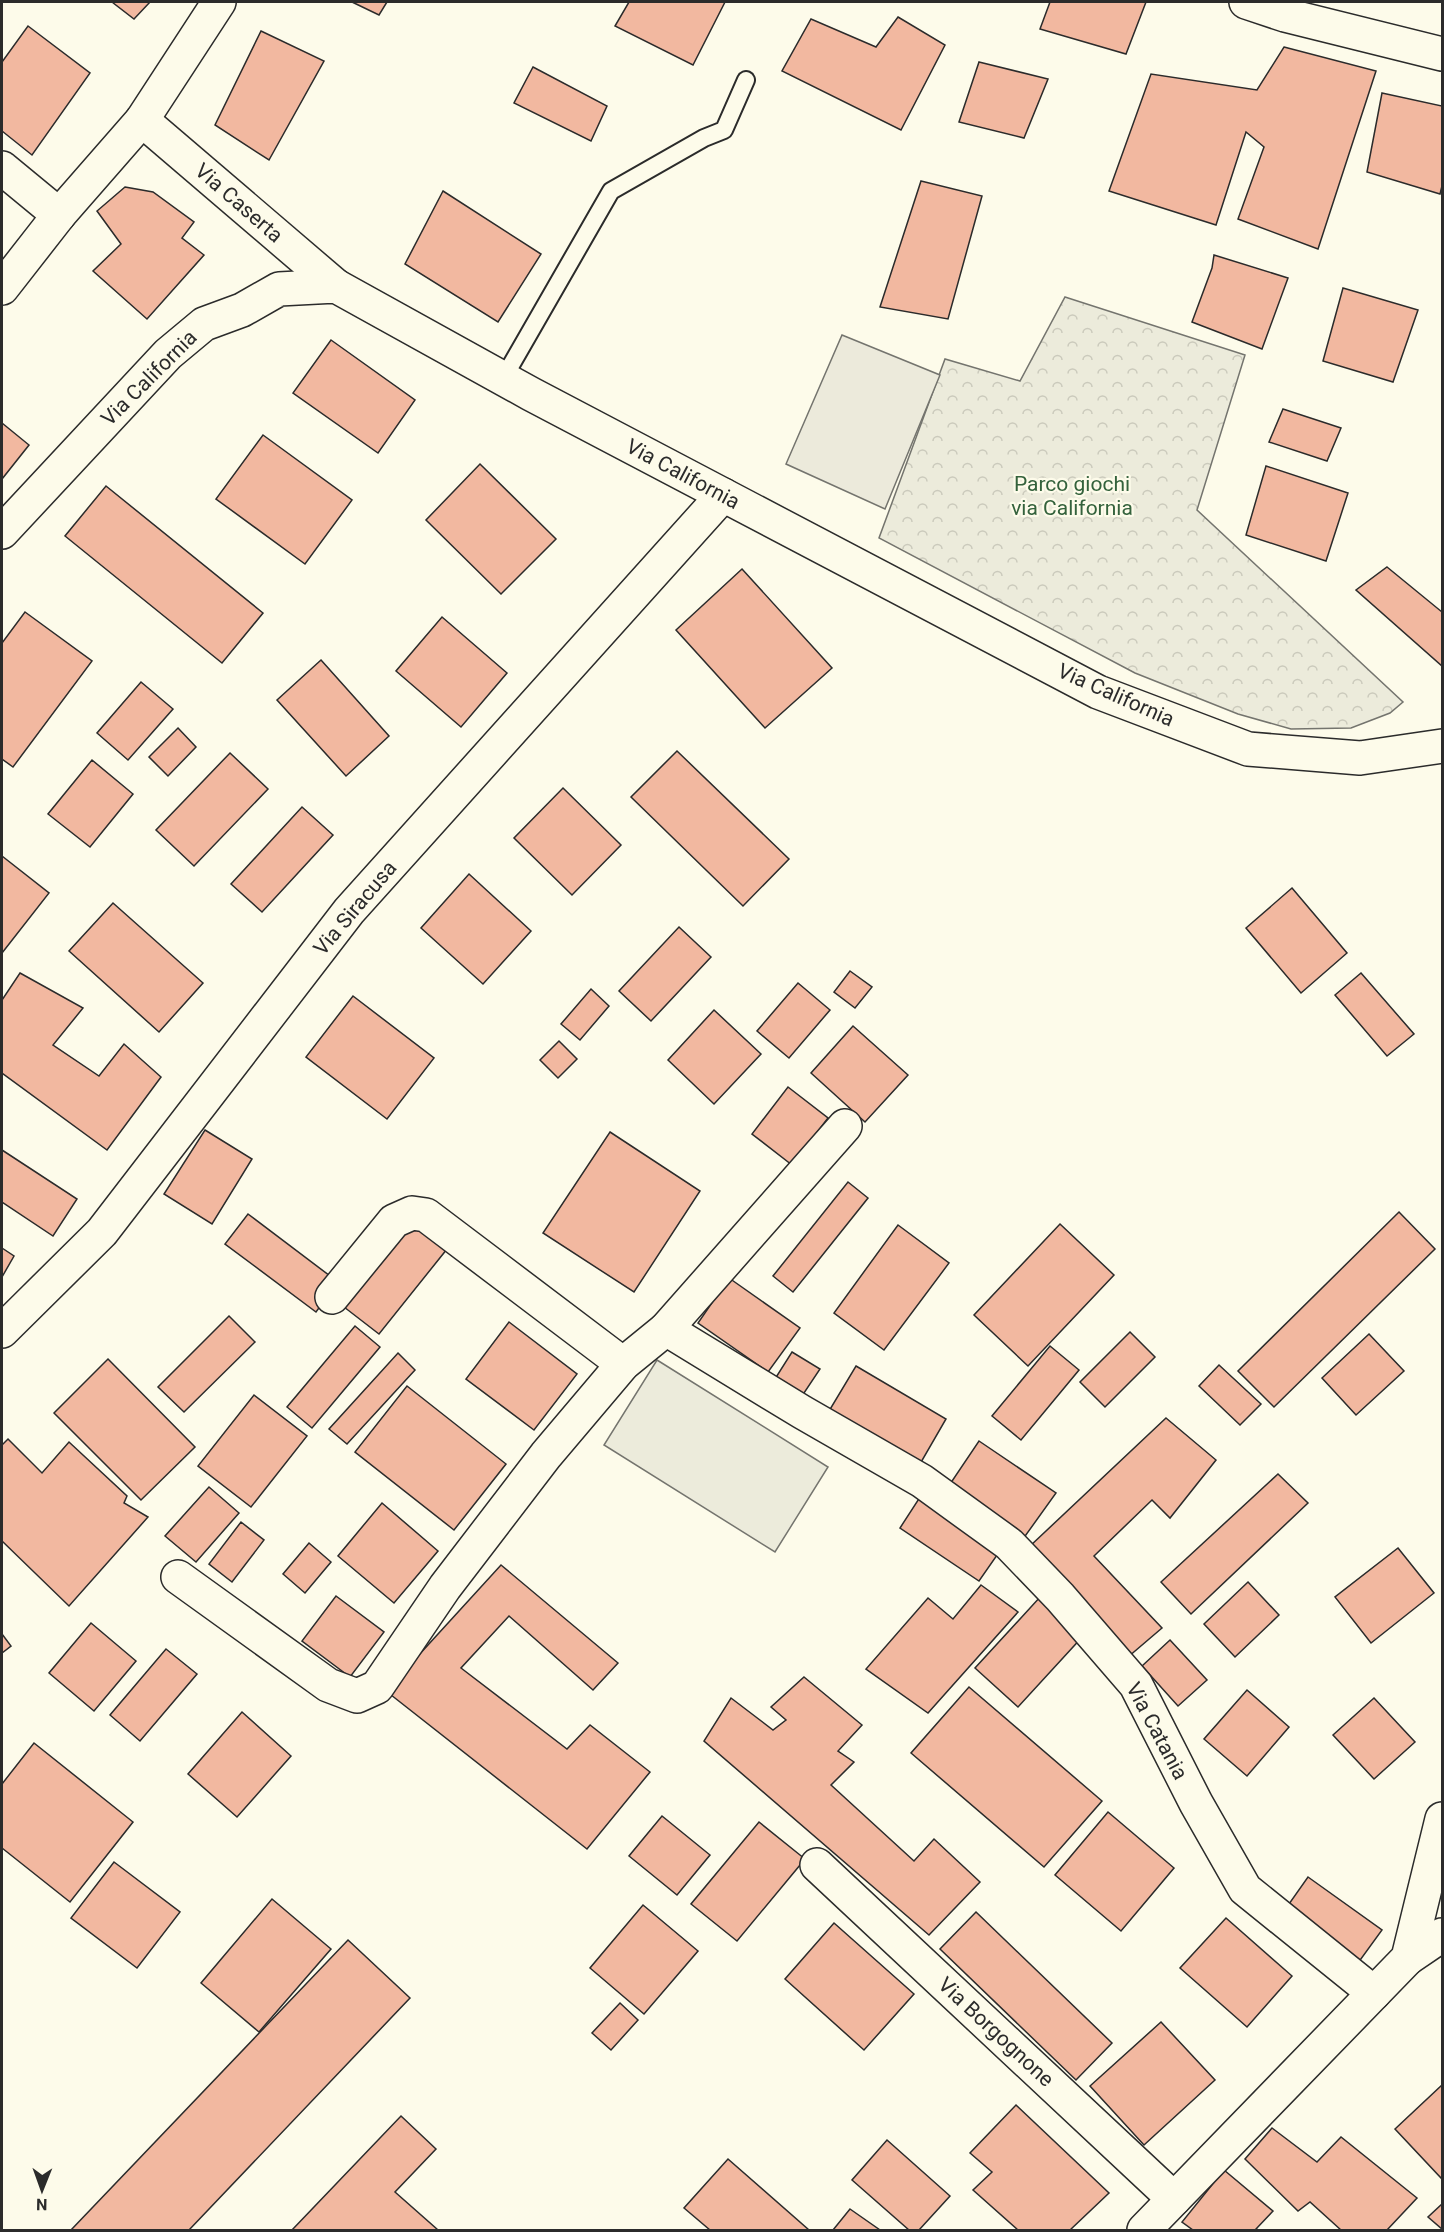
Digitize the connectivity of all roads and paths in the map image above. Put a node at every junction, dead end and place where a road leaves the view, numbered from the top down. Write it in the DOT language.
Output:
graph roads {
  1 [pos="219,2"];
  2 [pos="1246,2"];
  3 [pos="1443,54"];
  4 [pos="747,80"];
  5 [pos="142,120"];
  6 [pos="2,168"];
  7 [pos="59,215"];
  8 [pos="336,286"];
  9 [pos="2,288"];
  10 [pos="503,379"];
  11 [pos="723,495"];
  12 [pos="2,532"];
  13 [pos="1443,746"];
  14 [pos="845,1126"];
  15 [pos="332,1297"];
  16 [pos="666,1329"];
  17 [pos="2,1331"];
  18 [pos="623,1364"];
  19 [pos="178,1577"];
  20 [pos="1443,1819"];
  21 [pos="817,1865"];
  22 [pos="1443,1935"];
  23 [pos="1408,1958"];
  24 [pos="1374,1993"];
  25 [pos="1174,2199"];
  26 [pos="1144,2230"];
  1 -- 5 [label="street"];
  2 -- 3 [label="street"];
  4 -- 10 [label="lane"];
  5 -- 7 [label="street"];
  5 -- 8 [label="street, Via Caserta"];
  6 -- 7 [label="street"];
  7 -- 9 [label="street"];
  8 -- 10 [label="street, Via California"];
  8 -- 12 [label="street, Via California"];
  10 -- 11 [label="street, Via California"];
  11 -- 13 [label="street, Via California"];
  11 -- 17 [label="street, Via Siracusa"];
  14 -- 16 [label="street"];
  15 -- 18 [label="street"];
  16 -- 18 [label="street"];
  16 -- 24 [label="street, Via Catania"];
  18 -- 19 [label="street"];
  20 -- 23 [label="street"];
  21 -- 25 [label="street, Via Borgognone"];
  22 -- 23 [label="street"];
  23 -- 24 [label="street"];
  24 -- 25 [label="street"];
  25 -- 26 [label="street"];
}
